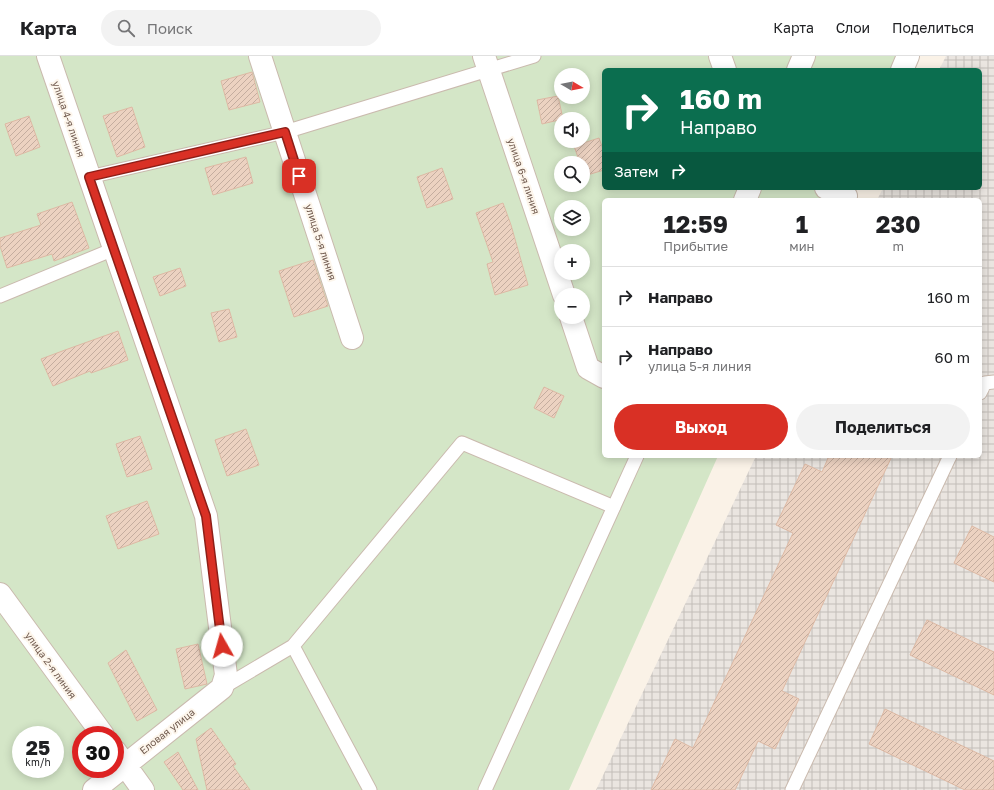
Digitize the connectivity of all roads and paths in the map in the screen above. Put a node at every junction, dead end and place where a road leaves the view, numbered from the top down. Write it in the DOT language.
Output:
graph roads {
  1 [pos="48,56"];
  2 [pos="260,56"];
  3 [pos="534,56"];
  4 [pos="720,56"];
  5 [pos="804,56"];
  6 [pos="908,56"];
  7 [pos="486,63"];
  8 [pos="724,68"];
  9 [pos="799,68"];
  10 [pos="903,68"];
  11 [pos="285,132"];
  12 [pos="89,177"];
  13 [pos="832,190"];
  14 [pos="847,195"];
  15 [pos="114,249"];
  16 [pos="562,288"];
  17 [pos="0,296"];
  18 [pos="573,324"];
  19 [pos="352,338"];
  20 [pos="602,376"];
  21 [pos="994,382"];
  22 [pos="982,389"];
  23 [pos="636,458"];
  24 [pos="949,458"];
  25 [pos="614,506"];
  26 [pos="0,594"];
  27 [pos="293,646"];
  28 [pos="222,688"];
  29 [pos="96,726"];
  30 [pos="124,755"];
  31 [pos="124,764"];
  32 [pos="104,778"];
  33 [pos="94,790"];
  34 [pos="143,790"];
  35 [pos="370,790"];
  36 [pos="485,790"];
  37 [pos="792,790"];
  1 -- 12 [label="street, улица 4-я линия"];
  2 -- 11 [label="street, улица 5-я линия"];
  3 -- 7 [label="lane"];
  4 -- 8 [label="street"];
  5 -- 9 [label="street"];
  6 -- 10 [label="street"];
  7 -- 11 [label="lane"];
  7 -- 16 [label="street, улица 6-я линия"];
  11 -- 12 [label="lane"];
  11 -- 19 [label="street, улица 5-я линия"];
  12 -- 15 [label="street, улица 4-я линия"];
  13 -- 14 [label="street"];
  15 -- 17 [label="lane"];
  15 -- 28 [label="street, улица 4-я линия"];
  18 -- 20 [label="street"];
  21 -- 22 [label="lane"];
  23 -- 25 [label="lane"];
  24 -- 37 [label="lane"];
  25 -- 27 [label="lane"];
  25 -- 36 [label="lane"];
  26 -- 29 [label="street, улица 2-я линия"];
  27 -- 28 [label="lane"];
  27 -- 35 [label="lane"];
  28 -- 30 [label="street, Еловая улица"];
  31 -- 34 [label="street"];
  32 -- 33 [label="street, Еловая улица"];
}
